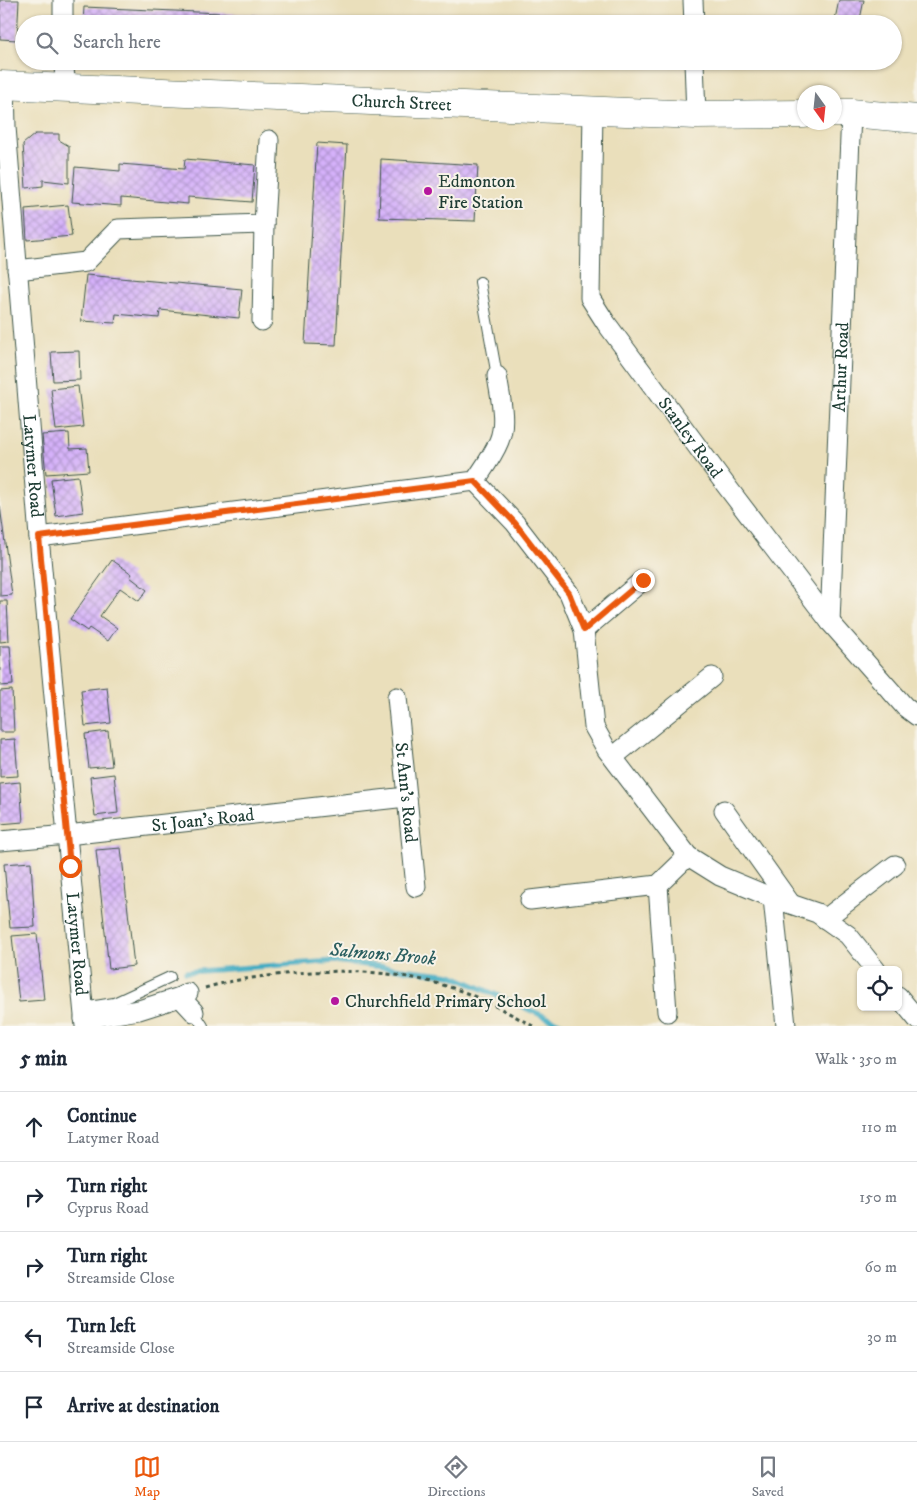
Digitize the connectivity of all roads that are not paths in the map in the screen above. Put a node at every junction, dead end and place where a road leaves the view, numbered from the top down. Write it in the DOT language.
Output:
graph roads {
  1 [pos="63,0"];
  2 [pos="693,0"];
  3 [pos="63,15"];
  4 [pos="694,15"];
  5 [pos="64,70"];
  6 [pos="694,70"];
  7 [pos="3,85"];
  8 [pos="64,88"];
  9 [pos="592,110"];
  10 [pos="843,113"];
  11 [pos="797,114"];
  12 [pos="696,115"];
  13 [pos="917,119"];
  14 [pos="269,140"];
  15 [pos="264,224"];
  16 [pos="18,270"];
  17 [pos="480,282"];
  18 [pos="262,321"];
  19 [pos="497,376"];
  20 [pos="475,481"];
  21 [pos="39,537"];
  22 [pos="643,580"];
  23 [pos="830,622"];
  24 [pos="584,630"];
  25 [pos="712,677"];
  26 [pos="397,697"];
  27 [pos="917,716"];
  28 [pos="613,757"];
  29 [pos="406,797"];
  30 [pos="724,810"];
  31 [pos="67,835"];
  32 [pos="0,841"];
  33 [pos="688,856"];
  34 [pos="895,865"];
  35 [pos="658,885"];
  36 [pos="416,887"];
  37 [pos="773,898"];
  38 [pos="530,900"];
  39 [pos="791,904"];
  40 [pos="825,919"];
  41 [pos="873,966"];
  42 [pos="170,977"];
  43 [pos="902,1001"];
  44 [pos="667,1012"];
  45 [pos="84,1018"];
  46 [pos="199,1019"];
  47 [pos="917,1019"];
  48 [pos="786,1026"];
  1 -- 3 [label="street"];
  2 -- 4 [label="street"];
  5 -- 8 [label="street"];
  6 -- 12 [label="street"];
  7 -- 8 [label="main road, Church Street"];
  7 -- 16 [label="street, Latymer Road"];
  8 -- 9 [label="main road, Church Street"];
  9 -- 12 [label="main road, Church Street"];
  9 -- 23 [label="street, Stanley Road"];
  10 -- 13 [label="main road"];
  10 -- 23 [label="street, Arthur Road"];
  11 -- 12 [label="main road, Church Street"];
  14 -- 15 [label="street"];
  15 -- 16 [label="street"];
  15 -- 18 [label="street"];
  16 -- 21 [label="street, Latymer Road"];
  17 -- 19 [label="lane"];
  19 -- 20 [label="street"];
  20 -- 21 [label="street"];
  20 -- 24 [label="street"];
  21 -- 31 [label="street, Latymer Road"];
  22 -- 24 [label="street"];
  23 -- 27 [label="street, Stanley Road"];
  24 -- 28 [label="street"];
  25 -- 28 [label="street"];
  26 -- 29 [label="street, St Ann's Road"];
  28 -- 33 [label="street"];
  29 -- 31 [label="street, St Joan's Road"];
  29 -- 36 [label="street, St Ann's Road"];
  30 -- 39 [label="street"];
  31 -- 32 [label="street, St Joan's Road"];
  31 -- 45 [label="street, Latymer Road"];
  33 -- 35 [label="street"];
  33 -- 37 [label="street"];
  34 -- 40 [label="street"];
  35 -- 38 [label="street"];
  35 -- 44 [label="street"];
  37 -- 39 [label="street"];
  37 -- 48 [label="street"];
  39 -- 40 [label="street"];
  40 -- 41 [label="street"];
  42 -- 45 [label="lane"];
  43 -- 47 [label="street"];
  45 -- 46 [label="street"];
}
